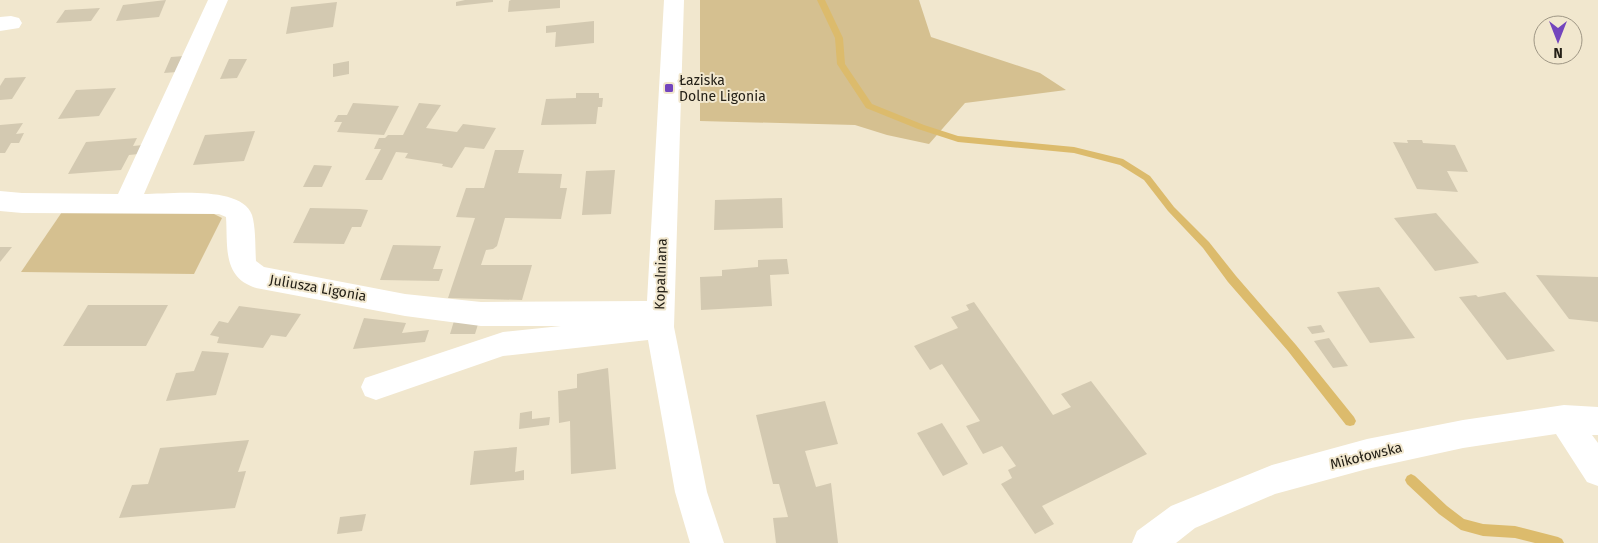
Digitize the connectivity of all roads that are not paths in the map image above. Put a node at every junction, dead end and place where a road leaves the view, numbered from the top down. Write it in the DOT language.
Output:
graph roads {
  1 [pos="218,0"];
  2 [pos="674,0"];
  3 [pos="0,201"];
  4 [pos="127,203"];
  5 [pos="659,320"];
  6 [pos="376,387"];
  7 [pos="1564,419"];
  8 [pos="1598,420"];
  9 [pos="1598,471"];
  10 [pos="706,543"];
  11 [pos="1149,543"];
  1 -- 4 [label="street"];
  2 -- 5 [label="street, Kopalniana"];
  3 -- 4 [label="street, Juliusza Ligonia"];
  4 -- 5 [label="street, Juliusza Ligonia"];
  5 -- 6 [label="street"];
  5 -- 10 [label="street, Kopalniana"];
  7 -- 8 [label="street, Mikołowska"];
  7 -- 9 [label="street"];
  7 -- 11 [label="street, Mikołowska"];
}
